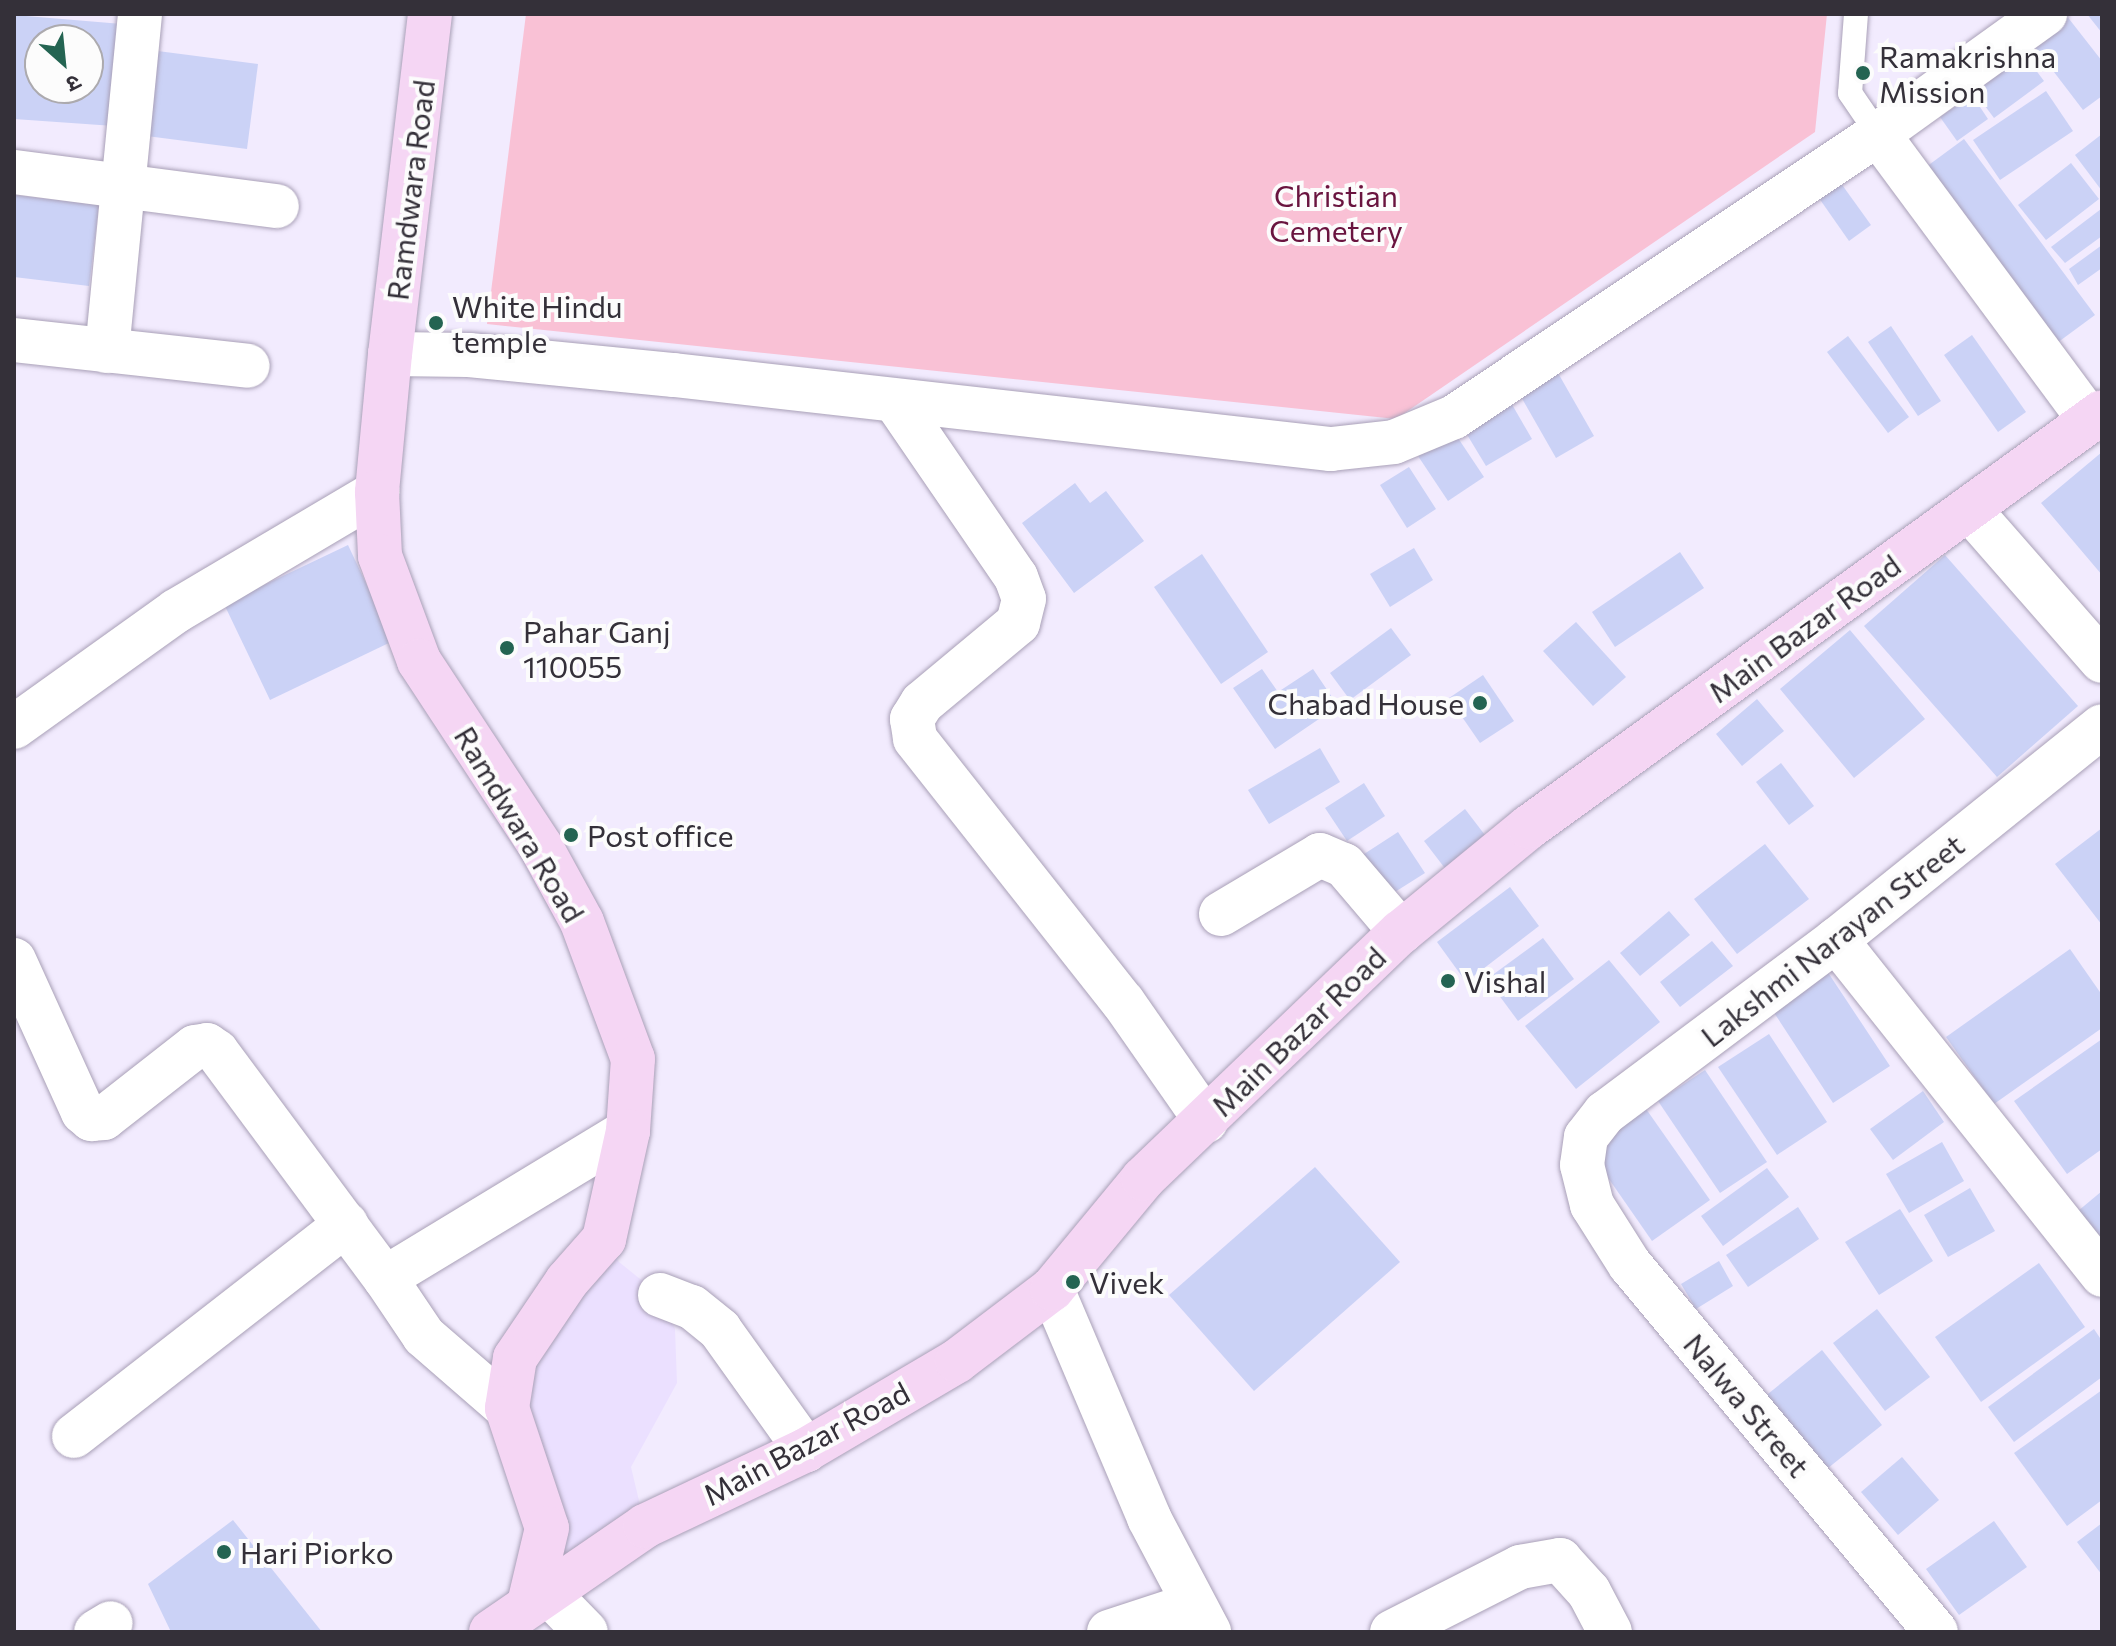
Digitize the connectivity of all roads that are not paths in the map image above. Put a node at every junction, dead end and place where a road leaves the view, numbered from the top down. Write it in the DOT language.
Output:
graph roads {
  1 [pos="140,14"];
  2 [pos="430,14"];
  3 [pos="1856,14"];
  4 [pos="2045,14"];
  5 [pos="1878,134"];
  6 [pos="14,172"];
  7 [pos="124,187"];
  8 [pos="277,206"];
  9 [pos="14,340"];
  10 [pos="107,351"];
  11 [pos="390,354"];
  12 [pos="248,366"];
  13 [pos="896,402"];
  14 [pos="2096,416"];
  15 [pos="377,492"];
  16 [pos="1969,509"];
  17 [pos="2102,661"];
  18 [pos="2102,726"];
  19 [pos="14,727"];
  20 [pos="1221,914"];
  21 [pos="1401,932"];
  22 [pos="1836,940"];
  23 [pos="14,960"];
  24 [pos="1206,1121"];
  25 [pos="628,1131"];
  26 [pos="1582,1165"];
  27 [pos="346,1224"];
  28 [pos="2102,1275"];
  29 [pos="385,1278"];
  30 [pos="1052,1289"];
  31 [pos="660,1295"];
  32 [pos="507,1408"];
  33 [pos="74,1436"];
  34 [pos="806,1450"];
  35 [pos="537,1597"];
  36 [pos="1200,1618"];
  37 [pos="491,1632"];
  38 [pos="586,1632"];
  39 [pos="1109,1632"];
  40 [pos="1392,1632"];
  41 [pos="1610,1632"];
  42 [pos="1936,1632"];
  1 -- 7 [label="street"];
  2 -- 11 [label="street, Ramdwara Road"];
  3 -- 5 [label="lane"];
  4 -- 5 [label="street"];
  5 -- 13 [label="street"];
  5 -- 14 [label="street"];
  6 -- 7 [label="street"];
  7 -- 8 [label="street"];
  7 -- 10 [label="street"];
  9 -- 10 [label="street"];
  10 -- 12 [label="street"];
  11 -- 13 [label="street"];
  11 -- 15 [label="street, Ramdwara Road"];
  13 -- 24 [label="street"];
  14 -- 16 [label="street, Main Bazar Road"];
  15 -- 19 [label="street"];
  15 -- 25 [label="street, Ramdwara Road"];
  16 -- 17 [label="street"];
  16 -- 21 [label="street, Main Bazar Road"];
  18 -- 22 [label="street, Lakshmi Narayan Street"];
  20 -- 21 [label="street"];
  21 -- 24 [label="street, Main Bazar Road"];
  22 -- 26 [label="street, Lakshmi Narayan Street"];
  22 -- 28 [label="street"];
  23 -- 27 [label="street"];
  24 -- 30 [label="street, Main Bazar Road"];
  25 -- 29 [label="street"];
  25 -- 32 [label="street, Ramdwara Road"];
  26 -- 42 [label="street, Nalwa Street"];
  27 -- 29 [label="street"];
  27 -- 33 [label="street"];
  29 -- 32 [label="street"];
  30 -- 34 [label="street, Main Bazar Road"];
  30 -- 36 [label="street"];
  31 -- 34 [label="street"];
  32 -- 35 [label="street, Ramdwara Road"];
  34 -- 35 [label="street, Main Bazar Road"];
  35 -- 37 [label="street, Main Bazar Road"];
  35 -- 38 [label="street"];
  36 -- 39 [label="street"];
  40 -- 41 [label="street"];
}
